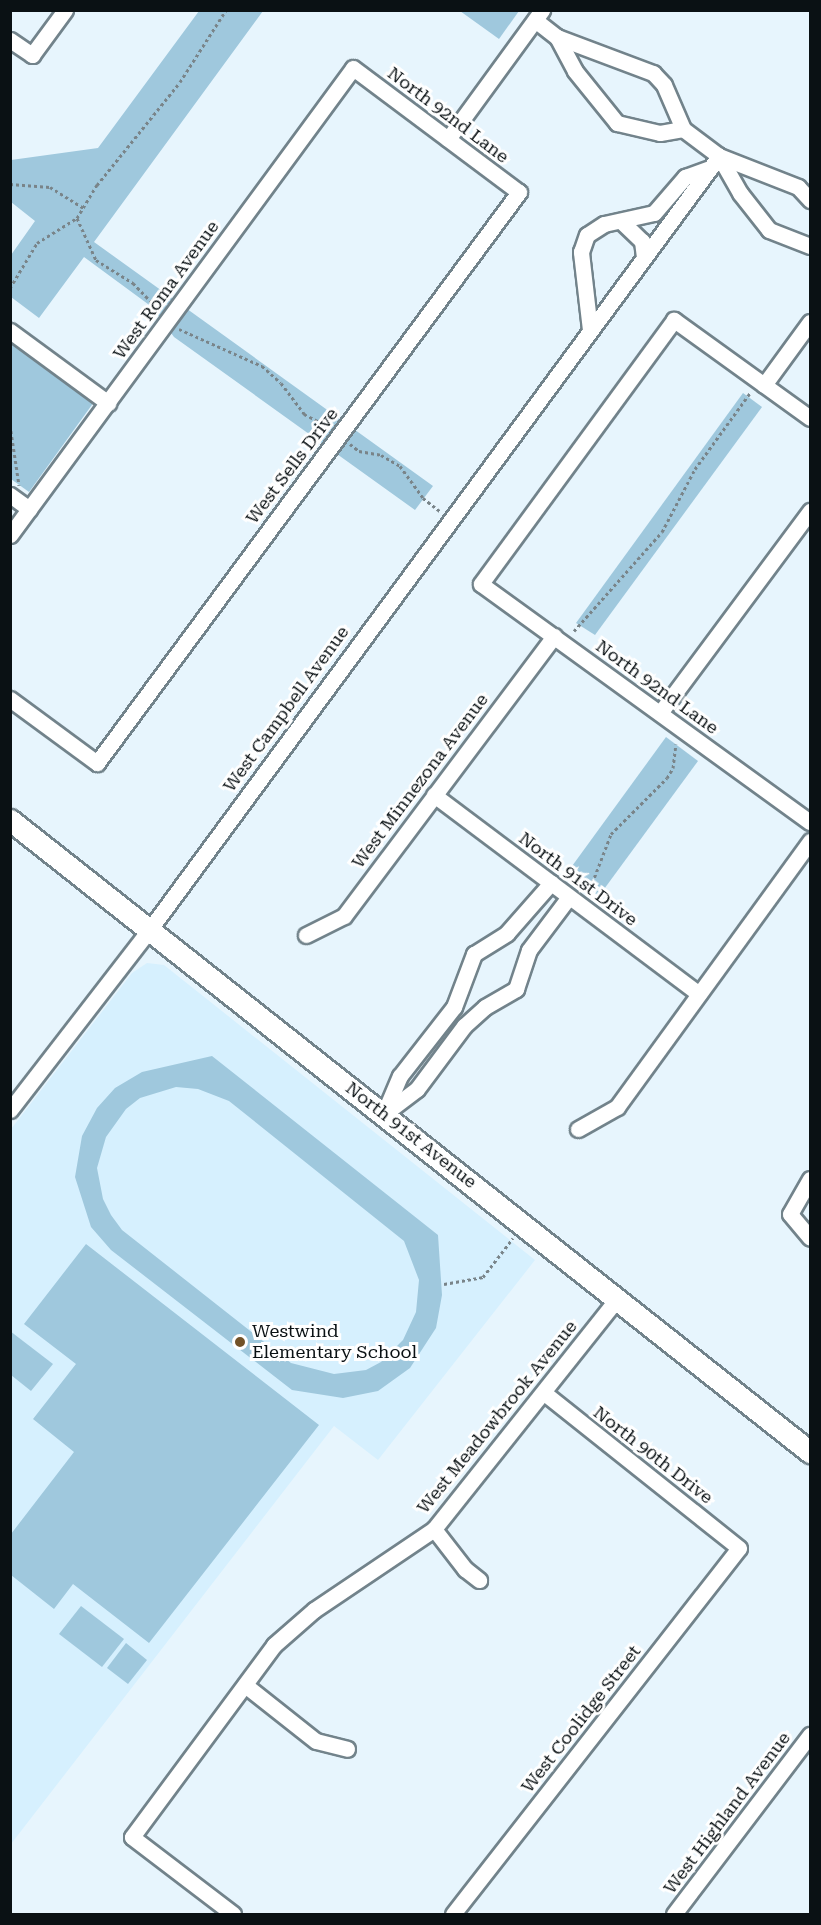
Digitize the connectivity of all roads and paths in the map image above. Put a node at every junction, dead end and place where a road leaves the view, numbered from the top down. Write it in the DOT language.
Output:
graph roads {
  1 [pos="64,10"];
  2 [pos="226,10"];
  3 [pos="539,15"];
  4 [pos="557,36"];
  5 [pos="10,40"];
  6 [pos="353,68"];
  7 [pos="683,129"];
  8 [pos="448,139"];
  9 [pos="714,162"];
  10 [pos="10,184"];
  11 [pos="519,192"];
  12 [pos="810,200"];
  13 [pos="84,208"];
  14 [pos="77,218"];
  15 [pos="622,222"];
  16 [pos="810,246"];
  17 [pos="644,257"];
  18 [pos="10,288"];
  19 [pos="168,320"];
  20 [pos="810,322"];
  21 [pos="590,330"];
  22 [pos="10,331"];
  23 [pos="747,372"];
  24 [pos="765,385"];
  25 [pos="108,403"];
  26 [pos="810,418"];
  27 [pos="11,426"];
  28 [pos="339,435"];
  29 [pos="11,495"];
  30 [pos="29,509"];
  31 [pos="810,511"];
  32 [pos="450,518"];
  33 [pos="10,535"];
  34 [pos="554,636"];
  35 [pos="571,648"];
  36 [pos="10,699"];
  37 [pos="660,713"];
  38 [pos="679,727"];
  39 [pos="434,795"];
  40 [pos="10,820"];
  41 [pos="810,822"];
  42 [pos="810,841"];
  43 [pos="551,883"];
  44 [pos="574,901"];
  45 [pos="150,929"];
  46 [pos="507,933"];
  47 [pos="306,935"];
  48 [pos="529,950"];
  49 [pos="699,994"];
  50 [pos="10,1110"];
  51 [pos="384,1114"];
  52 [pos="578,1129"];
  53 [pos="810,1179"];
  54 [pos="524,1225"];
  55 [pos="810,1238"];
  56 [pos="444,1284"];
  57 [pos="617,1299"];
  58 [pos="544,1392"];
  59 [pos="810,1452"];
  60 [pos="434,1529"];
  61 [pos="739,1548"];
  62 [pos="479,1580"];
  63 [pos="245,1684"];
  64 [pos="810,1735"];
  65 [pos="347,1749"];
  66 [pos="233,1914"];
  67 [pos="453,1914"];
  68 [pos="674,1914"];
  1 -- 5 [label="street"];
  2 -- 13 [label="path"];
  3 -- 4 [label="street"];
  3 -- 8 [label="street"];
  4 -- 7 [label="street"];
  4 -- 7 [label="street"];
  6 -- 8 [label="street, North 92nd Lane"];
  6 -- 19 [label="street, West Roma Avenue"];
  7 -- 9 [label="street"];
  8 -- 11 [label="street, North 92nd Lane"];
  9 -- 12 [label="street"];
  9 -- 15 [label="street"];
  9 -- 16 [label="street"];
  9 -- 17 [label="street, West Campbell Avenue"];
  10 -- 13 [label="path"];
  11 -- 28 [label="street, West Sells Drive"];
  13 -- 14 [label="path"];
  14 -- 18 [label="path"];
  14 -- 19 [label="path"];
  15 -- 17 [label="street"];
  15 -- 21 [label="street"];
  17 -- 21 [label="street, West Campbell Avenue"];
  19 -- 25 [label="street, West Roma Avenue"];
  19 -- 28 [label="path"];
  20 -- 24 [label="street"];
  21 -- 32 [label="street, West Campbell Avenue"];
  22 -- 25 [label="street"];
  23 -- 24 [label="street"];
  23 -- 34 [label="street, North 92nd Lane"];
  23 -- 35 [label="path"];
  24 -- 26 [label="street"];
  25 -- 30 [label="street, West Roma Avenue"];
  27 -- 29 [label="path"];
  28 -- 32 [label="path"];
  28 -- 36 [label="street, West Sells Drive"];
  29 -- 30 [label="street"];
  30 -- 33 [label="street, West Roma Avenue"];
  31 -- 37 [label="street"];
  32 -- 45 [label="street, West Campbell Avenue"];
  34 -- 35 [label="street, North 92nd Lane"];
  34 -- 39 [label="street, West Minnezona Avenue"];
  35 -- 37 [label="street, North 92nd Lane"];
  37 -- 38 [label="street, North 92nd Lane"];
  38 -- 41 [label="street, North 92nd Lane"];
  38 -- 44 [label="path"];
  39 -- 43 [label="street, North 91st Drive"];
  39 -- 47 [label="street, West Minnezona Avenue"];
  40 -- 45 [label="main road, North 91st Avenue"];
  42 -- 49 [label="street"];
  43 -- 44 [label="street, North 91st Drive"];
  43 -- 46 [label="street"];
  44 -- 48 [label="street"];
  44 -- 49 [label="street, North 91st Drive"];
  45 -- 50 [label="street, West Campbell Avenue"];
  45 -- 51 [label="main road, North 91st Avenue"];
  46 -- 48 [label="street"];
  46 -- 51 [label="street"];
  48 -- 51 [label="street"];
  49 -- 52 [label="street"];
  51 -- 54 [label="main road, North 91st Avenue"];
  53 -- 55 [label="street"];
  54 -- 56 [label="path"];
  54 -- 57 [label="main road, North 91st Avenue"];
  57 -- 58 [label="street, West Meadowbrook Avenue"];
  57 -- 59 [label="main road, North 91st Avenue"];
  58 -- 60 [label="street, West Meadowbrook Avenue"];
  58 -- 61 [label="street, North 90th Drive"];
  60 -- 62 [label="street"];
  60 -- 63 [label="street, West Meadowbrook Avenue"];
  61 -- 67 [label="street, West Coolidge Street"];
  63 -- 65 [label="street"];
  63 -- 66 [label="street, West Meadowbrook Avenue"];
  64 -- 68 [label="street, West Highland Avenue"];
}
